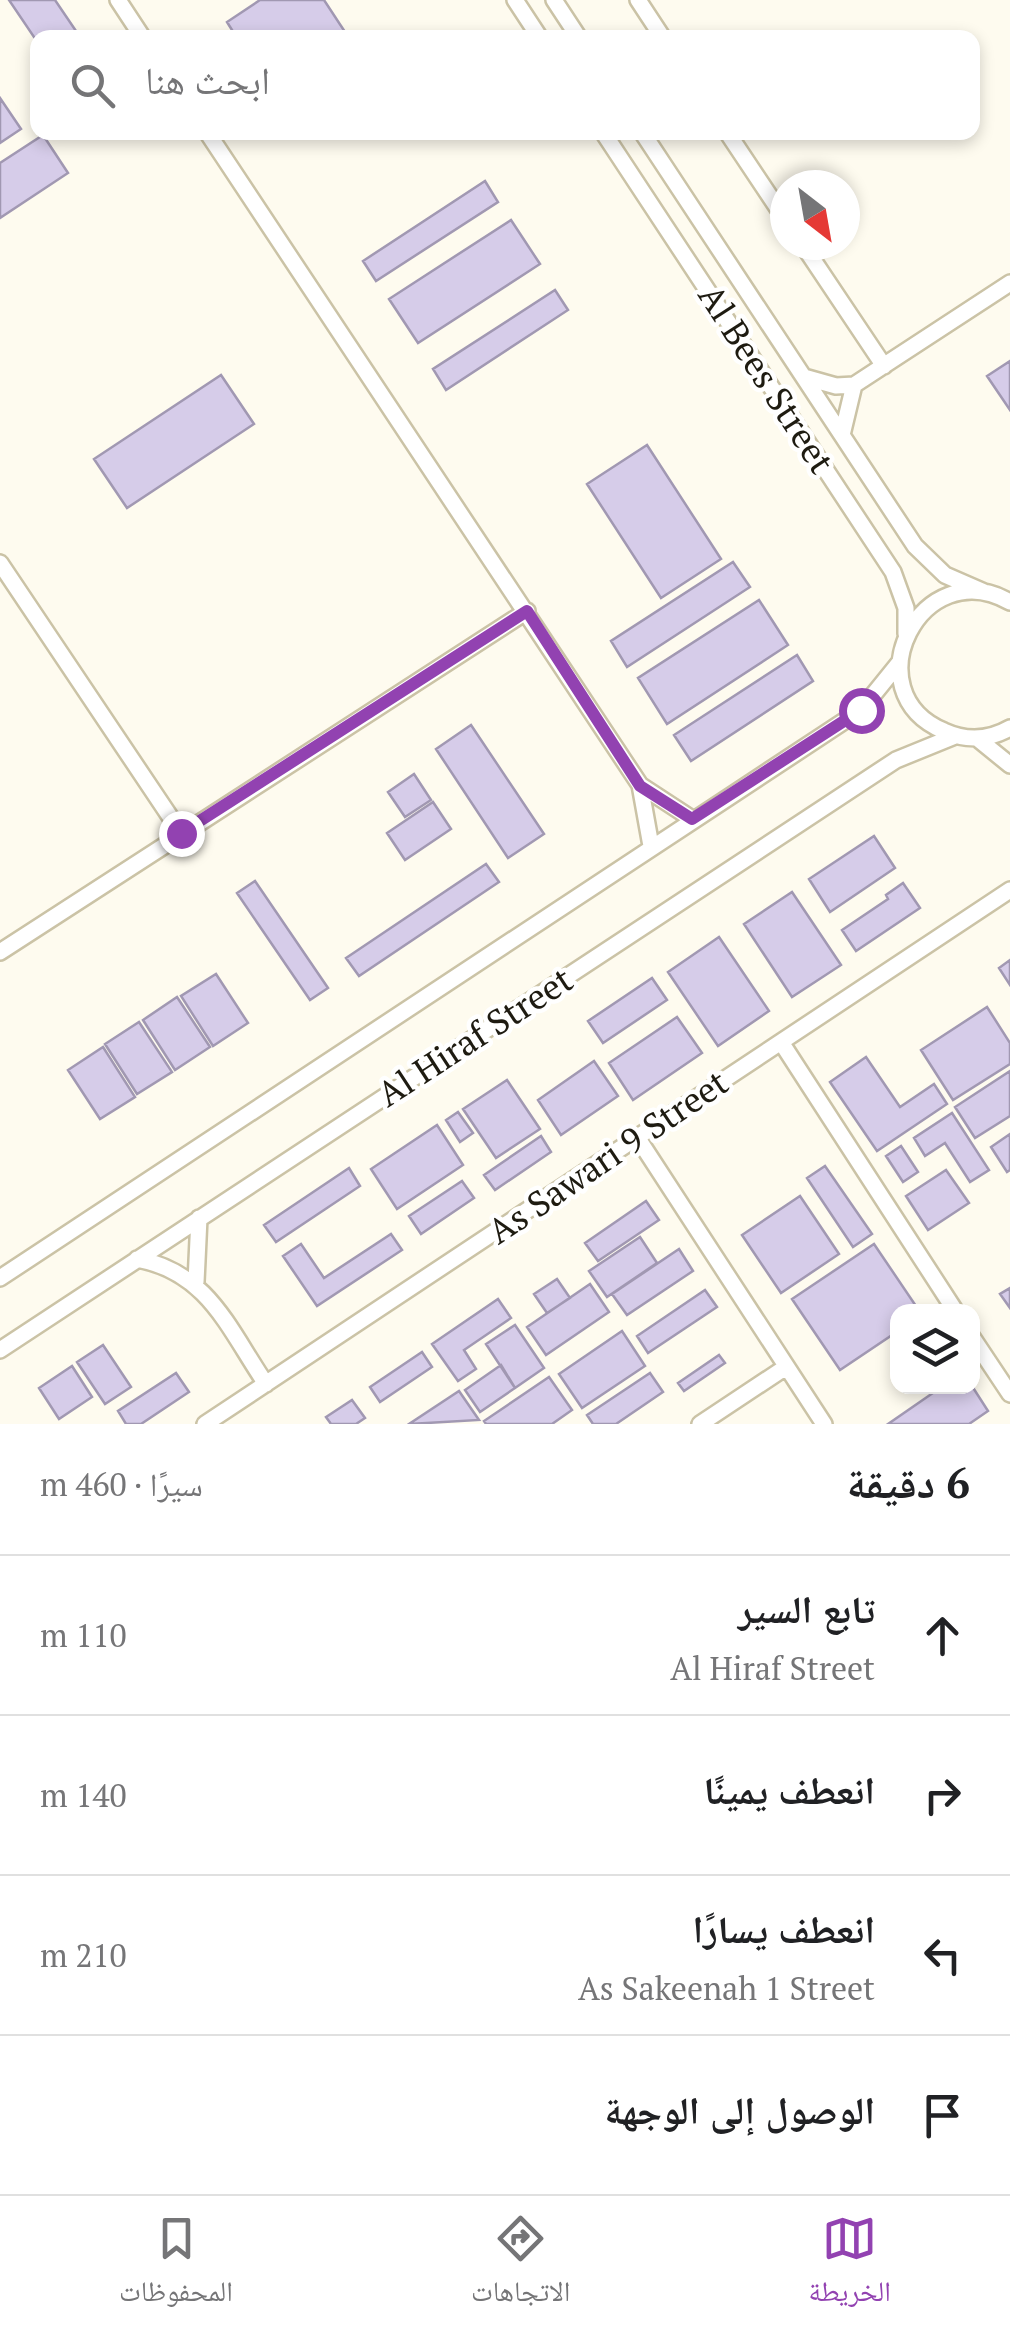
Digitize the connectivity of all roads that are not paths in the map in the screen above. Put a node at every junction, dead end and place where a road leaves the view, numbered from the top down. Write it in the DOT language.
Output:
graph roads {
  1 [pos="118,0"];
  2 [pos="515,0"];
  3 [pos="554,0"];
  4 [pos="638,0"];
  5 [pos="138,30"];
  6 [pos="535,30"];
  7 [pos="574,30"];
  8 [pos="658,30"];
  9 [pos="211,140"];
  10 [pos="608,140"];
  11 [pos="647,140"];
  12 [pos="732,140"];
  13 [pos="770,196"];
  14 [pos="813,260"];
  15 [pos="1010,283"];
  16 [pos="884,366"];
  17 [pos="804,378"];
  18 [pos="854,385"];
  19 [pos="842,435"];
  20 [pos="0,563"];
  21 [pos="984,592"];
  22 [pos="1010,601"];
  23 [pos="527,611"];
  24 [pos="906,634"];
  25 [pos="899,663"];
  26 [pos="1010,728"];
  27 [pos="956,736"];
  28 [pos="978,738"];
  29 [pos="1010,765"];
  30 [pos="640,786"];
  31 [pos="692,819"];
  32 [pos="181,833"];
  33 [pos="651,846"];
  34 [pos="1010,890"];
  35 [pos="0,952"];
  36 [pos="781,1042"];
  37 [pos="637,1137"];
  38 [pos="198,1218"];
  39 [pos="137,1259"];
  40 [pos="0,1278"];
  41 [pos="196,1282"];
  42 [pos="951,1304"];
  43 [pos="980,1348"];
  44 [pos="0,1350"];
  45 [pos="786,1367"];
  46 [pos="266,1384"];
  47 [pos="1010,1394"];
  48 [pos="205,1424"];
  49 [pos="700,1424"];
  50 [pos="824,1424"];
  1 -- 5 [label="street"];
  2 -- 6 [label="street"];
  3 -- 7 [label="street"];
  4 -- 8 [label="street"];
  9 -- 23 [label="street"];
  10 -- 24 [label="street, Al Bees Street"];
  11 -- 17 [label="street, Al Bees Street"];
  12 -- 13 [label="street"];
  14 -- 16 [label="street"];
  15 -- 16 [label="street"];
  16 -- 18 [label="street"];
  17 -- 18 [label="street"];
  17 -- 19 [label="street, Al Bees Street"];
  18 -- 19 [label="street"];
  19 -- 21 [label="street, Al Bees Street"];
  20 -- 32 [label="street"];
  21 -- 22 [label="street, Al Bees Street"];
  21 -- 24 [label="street"];
  23 -- 30 [label="street"];
  23 -- 32 [label="street"];
  24 -- 25 [label="street"];
  25 -- 27 [label="street"];
  25 -- 31 [label="street, Al Hiraf Street"];
  26 -- 28 [label="street"];
  27 -- 28 [label="street"];
  27 -- 38 [label="street, Al Hiraf Street"];
  28 -- 29 [label="street"];
  30 -- 31 [label="street"];
  30 -- 33 [label="street"];
  31 -- 33 [label="street, Al Hiraf Street"];
  32 -- 35 [label="street"];
  33 -- 40 [label="street, Al Hiraf Street"];
  34 -- 36 [label="street, As Sawari 9 Street"];
  36 -- 37 [label="street, As Sawari 9 Street"];
  36 -- 42 [label="street"];
  37 -- 45 [label="street"];
  37 -- 46 [label="street, As Sawari 9 Street"];
  38 -- 39 [label="street, Al Hiraf Street"];
  38 -- 41 [label="street"];
  39 -- 41 [label="street"];
  39 -- 44 [label="street, Al Hiraf Street"];
  41 -- 46 [label="street"];
  43 -- 47 [label="street"];
  45 -- 49 [label="street"];
  45 -- 50 [label="street"];
  46 -- 48 [label="street, As Sawari 9 Street"];
}
